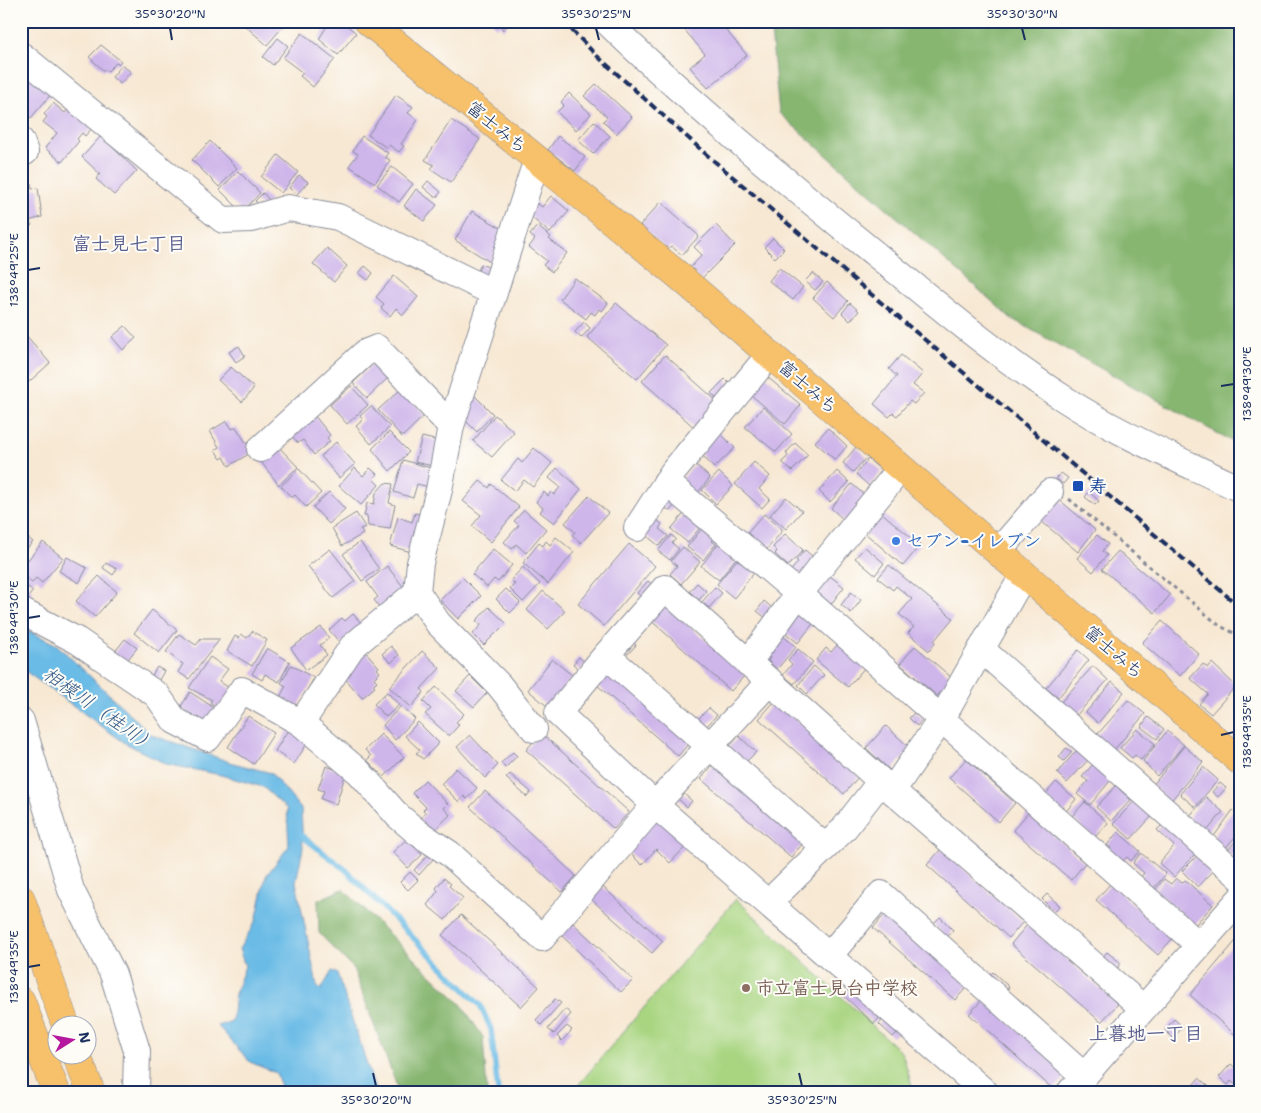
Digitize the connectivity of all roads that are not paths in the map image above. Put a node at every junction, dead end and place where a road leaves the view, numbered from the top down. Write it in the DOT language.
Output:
graph roads {
  1 [pos="368,21"];
  2 [pos="606,21"];
  3 [pos="21,55"];
  4 [pos="537,159"];
  5 [pos="494,293"];
  6 [pos="770,354"];
  7 [pos="451,426"];
  8 [pos="260,449"];
  9 [pos="901,468"];
  10 [pos="666,482"];
  11 [pos="1240,489"];
  12 [pos="1050,492"];
  13 [pos="637,528"];
  14 [pos="998,552"];
  15 [pos="1024,574"];
  16 [pos="417,592"];
  17 [pos="799,594"];
  18 [pos="21,611"];
  19 [pos="981,649"];
  20 [pos="606,655"];
  21 [pos="748,663"];
  22 [pos="770,682"];
  23 [pos="941,720"];
  24 [pos="21,721"];
  25 [pos="301,723"];
  26 [pos="534,729"];
  27 [pos="710,746"];
  28 [pos="1240,761"];
  29 [pos="886,786"];
  30 [pos="655,804"];
  31 [pos="825,847"];
  32 [pos="1240,877"];
  33 [pos="21,899"];
  34 [pos="1240,899"];
  35 [pos="768,904"];
  36 [pos="1199,944"];
  37 [pos="829,956"];
  38 [pos="21,1001"];
  39 [pos="1142,1007"];
  40 [pos="62,1016"];
  41 [pos="81,1066"];
  42 [pos="1077,1084"];
  43 [pos="56,1092"];
  44 [pos="92,1092"];
  45 [pos="136,1092"];
  46 [pos="985,1092"];
  1 -- 4 [label="highway, 富士みち"];
  2 -- 11 [label="street"];
  3 -- 5 [label="street"];
  4 -- 5 [label="street"];
  4 -- 6 [label="highway, 富士みち"];
  5 -- 7 [label="street"];
  6 -- 9 [label="highway, 富士みち"];
  6 -- 10 [label="street"];
  7 -- 8 [label="street"];
  7 -- 16 [label="street"];
  9 -- 14 [label="highway, 富士みち"];
  9 -- 17 [label="street"];
  10 -- 13 [label="street"];
  10 -- 17 [label="street"];
  12 -- 14 [label="street"];
  14 -- 15 [label="highway, 富士みち"];
  15 -- 19 [label="street"];
  15 -- 28 [label="highway, 富士みち"];
  16 -- 25 [label="street"];
  16 -- 26 [label="street"];
  17 -- 21 [label="street"];
  17 -- 23 [label="street"];
  18 -- 25 [label="street"];
  19 -- 23 [label="street"];
  19 -- 32 [label="street"];
  20 -- 21 [label="street"];
  20 -- 27 [label="street"];
  20 -- 30 [label="street"];
  21 -- 22 [label="street"];
  22 -- 27 [label="street"];
  22 -- 29 [label="street"];
  23 -- 29 [label="street"];
  23 -- 36 [label="street"];
  24 -- 45 [label="street"];
  25 -- 30 [label="street"];
  27 -- 30 [label="street"];
  27 -- 31 [label="street"];
  29 -- 31 [label="street"];
  29 -- 39 [label="street"];
  30 -- 35 [label="street"];
  31 -- 35 [label="street"];
  33 -- 40 [label="highway"];
  34 -- 36 [label="street"];
  35 -- 37 [label="street"];
  36 -- 39 [label="street"];
  37 -- 42 [label="street"];
  37 -- 46 [label="street"];
  38 -- 43 [label="highway"];
  39 -- 42 [label="street"];
  41 -- 44 [label="highway"];
}
